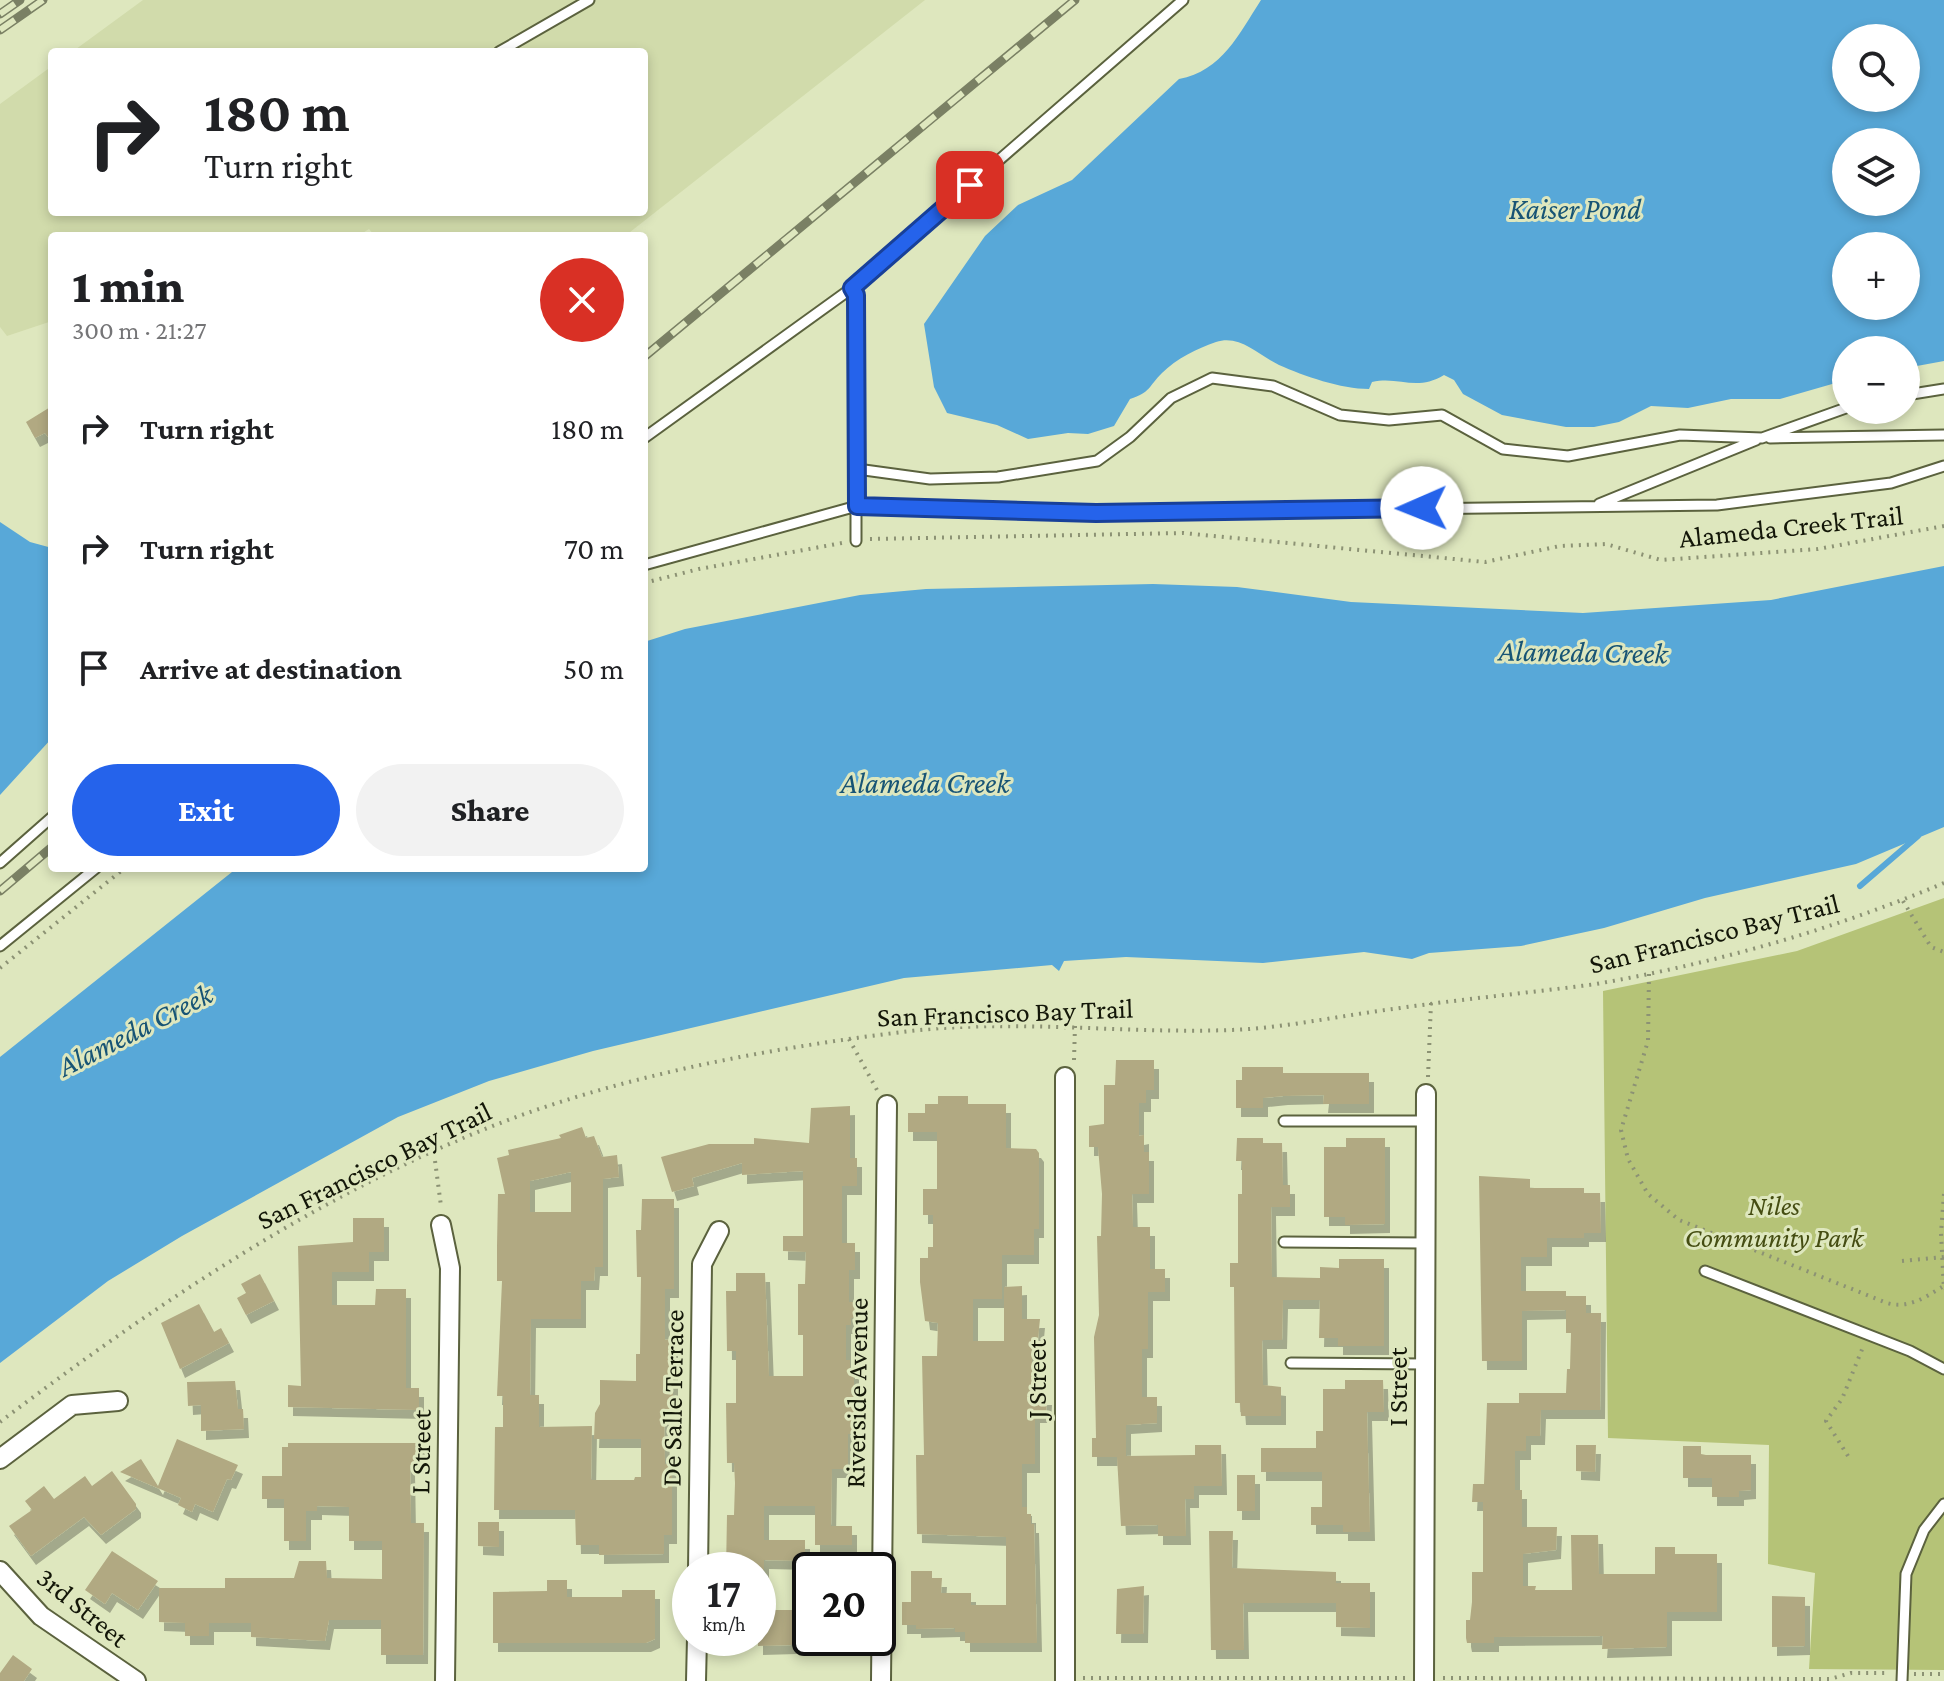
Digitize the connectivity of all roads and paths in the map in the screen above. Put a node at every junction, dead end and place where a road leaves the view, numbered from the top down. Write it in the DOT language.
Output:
graph roads {
  1 [pos="589,0"];
  2 [pos="1183,0"];
  3 [pos="506,48"];
  4 [pos="852,288"];
  5 [pos="1944,389"];
  6 [pos="1920,393"];
  7 [pos="1832,413"];
  8 [pos="648,435"];
  9 [pos="1944,435"];
  10 [pos="1762,438"];
  11 [pos="1944,466"];
  12 [pos="857,469"];
  13 [pos="857,506"];
  14 [pos="1592,506"];
  15 [pos="1944,526"];
  16 [pos="856,541"];
  17 [pos="648,564"];
  18 [pos="648,582"];
  19 [pos="48,821"];
  20 [pos="0,863"];
  21 [pos="91,872"];
  22 [pos="120,872"];
  23 [pos="1944,883"];
  24 [pos="1903,901"];
  25 [pos="0,946"];
  26 [pos="1944,952"];
  27 [pos="0,968"];
  28 [pos="1649,974"];
  29 [pos="1431,1003"];
  30 [pos="1075,1026"];
  31 [pos="849,1039"];
  32 [pos="1065,1077"];
  33 [pos="1426,1094"];
  34 [pos="887,1105"];
  35 [pos="1284,1121"];
  36 [pos="1426,1121"];
  37 [pos="434,1153"];
  38 [pos="1944,1194"];
  39 [pos="441,1225"];
  40 [pos="719,1231"];
  41 [pos="1284,1242"];
  42 [pos="1425,1243"];
  43 [pos="1944,1257"];
  44 [pos="1902,1261"];
  45 [pos="1705,1271"];
  46 [pos="1943,1289"];
  47 [pos="1869,1334"];
  48 [pos="1291,1363"];
  49 [pos="1426,1364"];
  50 [pos="1944,1369"];
  51 [pos="118,1401"];
  52 [pos="0,1422"];
  53 [pos="1848,1456"];
  54 [pos="0,1459"];
  55 [pos="1944,1504"];
  56 [pos="698,1552"];
  57 [pos="0,1571"];
  58 [pos="697,1656"];
  59 [pos="1944,1674"];
  60 [pos="1902,1677"];
  61 [pos="1065,1680"];
  62 [pos="1424,1680"];
  63 [pos="1817,1680"];
  64 [pos="136,1681"];
  65 [pos="445,1681"];
  66 [pos="696,1681"];
  67 [pos="881,1681"];
  1 -- 3 [label="lane"];
  2 -- 4 [label="lane"];
  4 -- 8 [label="lane"];
  4 -- 12 [label="lane"];
  5 -- 6 [label="lane"];
  7 -- 10 [label="lane"];
  9 -- 10 [label="lane"];
  10 -- 12 [label="lane"];
  10 -- 14 [label="lane"];
  11 -- 14 [label="lane"];
  12 -- 13 [label="lane"];
  13 -- 14 [label="lane"];
  13 -- 16 [label="lane"];
  13 -- 17 [label="lane"];
  15 -- 16 [label="path, Alameda Creek Trail"];
  16 -- 18 [label="path, Alameda Creek Trail"];
  19 -- 20 [label="lane"];
  21 -- 25 [label="lane"];
  22 -- 27 [label="path"];
  23 -- 24 [label="path, San Francisco Bay Trail"];
  24 -- 26 [label="path"];
  24 -- 28 [label="path, San Francisco Bay Trail"];
  28 -- 29 [label="path, San Francisco Bay Trail"];
  28 -- 46 [label="path"];
  29 -- 30 [label="path, San Francisco Bay Trail"];
  29 -- 33 [label="path"];
  30 -- 31 [label="path, San Francisco Bay Trail"];
  30 -- 32 [label="path"];
  31 -- 34 [label="path"];
  31 -- 37 [label="path, San Francisco Bay Trail"];
  32 -- 61 [label="street, J Street"];
  33 -- 36 [label="street, I Street"];
  34 -- 67 [label="street, Riverside Avenue"];
  35 -- 36 [label="lane"];
  36 -- 42 [label="street, I Street"];
  37 -- 39 [label="path"];
  37 -- 52 [label="path, San Francisco Bay Trail"];
  38 -- 43 [label="path"];
  39 -- 65 [label="street, L Street"];
  40 -- 56 [label="street, De Salle Terrace"];
  41 -- 42 [label="lane"];
  42 -- 49 [label="street, I Street"];
  43 -- 44 [label="path"];
  43 -- 46 [label="path"];
  45 -- 47 [label="lane"];
  47 -- 50 [label="lane"];
  47 -- 53 [label="path"];
  48 -- 49 [label="lane"];
  49 -- 62 [label="street, I Street"];
  51 -- 54 [label="street"];
  55 -- 60 [label="lane"];
  57 -- 64 [label="street, 3rd Street"];
  58 -- 66 [label="street"];
  59 -- 60 [label="path"];
  60 -- 63 [label="path"];
  61 -- 62 [label="path"];
  62 -- 63 [label="path"];
}
